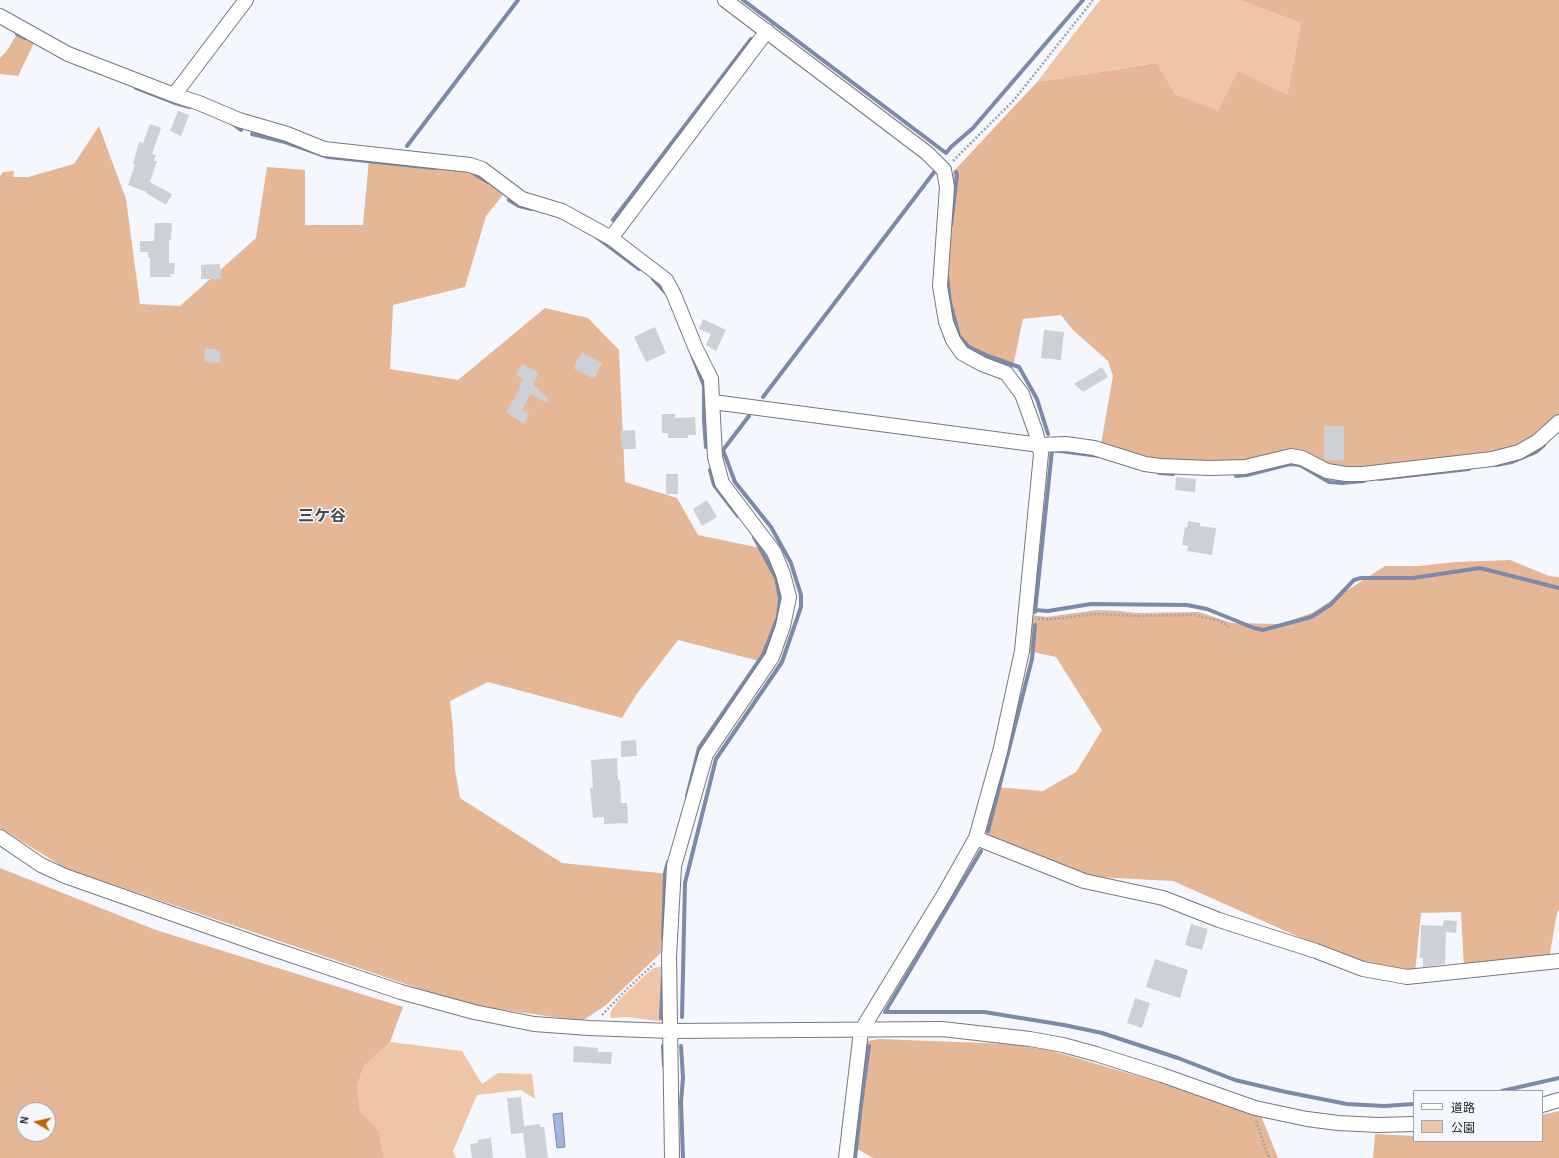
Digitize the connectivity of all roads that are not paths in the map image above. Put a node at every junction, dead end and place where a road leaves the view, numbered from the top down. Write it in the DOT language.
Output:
graph roads {
  1 [pos="246,0"];
  2 [pos="725,0"];
  3 [pos="0,16"];
  4 [pos="767,31"];
  5 [pos="174,95"];
  6 [pos="611,238"];
  7 [pos="713,402"];
  8 [pos="1559,422"];
  9 [pos="1040,445"];
  10 [pos="0,837"];
  11 [pos="976,838"];
  12 [pos="1559,961"];
  13 [pos="670,1031"];
  14 [pos="861,1031"];
  15 [pos="1559,1100"];
  16 [pos="1543,1104"];
  17 [pos="1413,1124"];
  18 [pos="672,1158"];
  19 [pos="846,1158"];
  1 -- 5 [label="street"];
  2 -- 4 [label="street"];
  3 -- 5 [label="street"];
  4 -- 6 [label="street"];
  4 -- 9 [label="street"];
  5 -- 6 [label="street"];
  6 -- 7 [label="street"];
  7 -- 9 [label="street"];
  7 -- 13 [label="street"];
  8 -- 9 [label="street"];
  9 -- 11 [label="street"];
  10 -- 13 [label="street"];
  11 -- 12 [label="street"];
  11 -- 14 [label="street"];
  13 -- 14 [label="street"];
  13 -- 18 [label="street"];
  14 -- 17 [label="street"];
  14 -- 19 [label="street"];
  15 -- 16 [label="street"];
}
